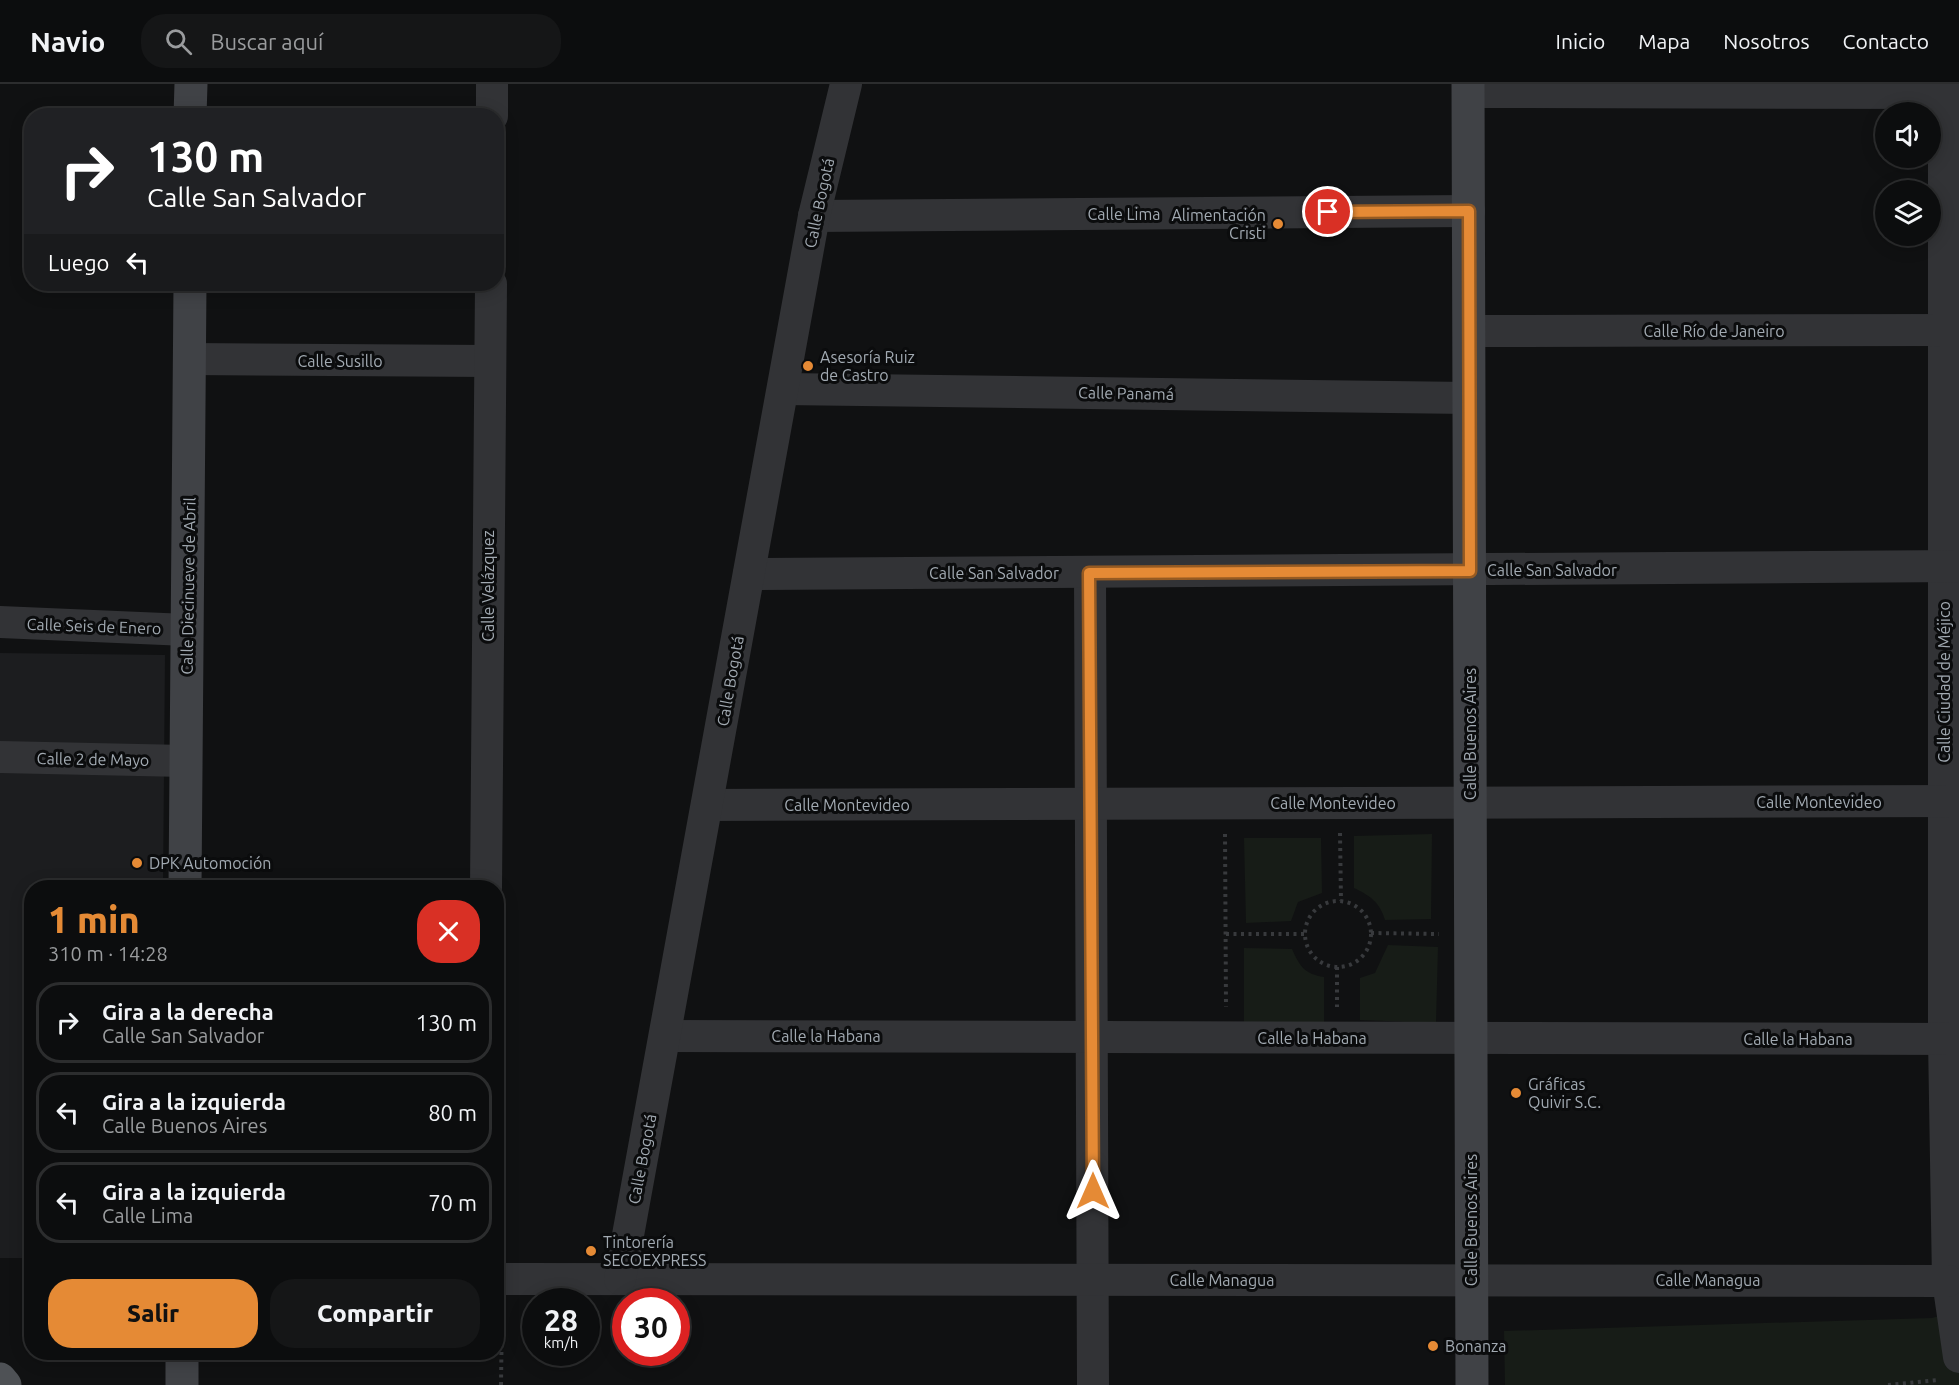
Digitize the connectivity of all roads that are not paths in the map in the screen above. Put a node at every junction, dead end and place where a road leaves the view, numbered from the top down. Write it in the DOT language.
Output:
graph roads {
  1 [pos="191,84"];
  2 [pos="492,84"];
  3 [pos="846,84"];
  4 [pos="1468,88"];
  5 [pos="1949,90"];
  6 [pos="190,108"];
  7 [pos="492,108"];
  8 [pos="1469,211"];
  9 [pos="814,216"];
  10 [pos="190,291"];
  11 [pos="491,291"];
  12 [pos="1952,330"];
  13 [pos="1469,331"];
  14 [pos="190,359"];
  15 [pos="490,361"];
  16 [pos="783,388"];
  17 [pos="1469,398"];
  18 [pos="1952,567"];
  19 [pos="1470,571"];
  20 [pos="1089,573"];
  21 [pos="749,574"];
  22 [pos="0,622"];
  23 [pos="187,630"];
  24 [pos="0,757"];
  25 [pos="186,760"];
  26 [pos="1952,801"];
  27 [pos="1470,803"];
  28 [pos="1091,804"];
  29 [pos="707,805"];
  30 [pos="185,880"];
  31 [pos="486,880"];
  32 [pos="665,1036"];
  33 [pos="1092,1037"];
  34 [pos="1471,1038"];
  35 [pos="1951,1039"];
  36 [pos="504,1279"];
  37 [pos="620,1279"];
  38 [pos="1094,1279"];
  39 [pos="1471,1280"];
  40 [pos="1948,1281"];
  41 [pos="182,1360"];
  42 [pos="1953,1368"];
  43 [pos="0,1379"];
  44 [pos="5,1385"];
  45 [pos="182,1385"];
  46 [pos="1093,1385"];
  47 [pos="1472,1385"];
  1 -- 6 [label="street"];
  2 -- 7 [label="street"];
  3 -- 9 [label="street, Calle Bogotá"];
  4 -- 5 [label="street"];
  4 -- 8 [label="street, Calle Buenos Aires"];
  5 -- 12 [label="street, Calle Ciudad de Méjico"];
  8 -- 9 [label="street, Calle Lima"];
  8 -- 13 [label="street, Calle Buenos Aires"];
  9 -- 16 [label="street, Calle Bogotá"];
  10 -- 14 [label="street, Calle Diecinueve de Abril"];
  11 -- 15 [label="street, Calle Velázquez"];
  12 -- 13 [label="street, Calle Río de Janeiro"];
  12 -- 18 [label="street, Calle Ciudad de Méjico"];
  13 -- 17 [label="street, Calle Buenos Aires"];
  14 -- 15 [label="street, Calle Susillo"];
  14 -- 23 [label="street, Calle Diecinueve de Abril"];
  15 -- 31 [label="street, Calle Velázquez"];
  16 -- 17 [label="street, Calle Panamá"];
  16 -- 21 [label="street, Calle Bogotá"];
  17 -- 19 [label="street, Calle Buenos Aires"];
  18 -- 19 [label="street, Calle San Salvador"];
  18 -- 26 [label="street, Calle Ciudad de Méjico"];
  19 -- 20 [label="street, Calle San Salvador"];
  19 -- 27 [label="street, Calle Buenos Aires"];
  20 -- 21 [label="street, Calle San Salvador"];
  20 -- 28 [label="street"];
  21 -- 29 [label="street, Calle Bogotá"];
  22 -- 23 [label="street, Calle Seis de Enero"];
  23 -- 25 [label="street, Calle Diecinueve de Abril"];
  24 -- 25 [label="street, Calle 2 de Mayo"];
  25 -- 30 [label="street, Calle Diecinueve de Abril"];
  26 -- 27 [label="street, Calle Montevideo"];
  26 -- 35 [label="street, Calle Ciudad de Méjico"];
  27 -- 28 [label="street, Calle Montevideo"];
  27 -- 34 [label="street, Calle Buenos Aires"];
  28 -- 29 [label="street, Calle Montevideo"];
  28 -- 33 [label="street"];
  29 -- 32 [label="street, Calle Bogotá"];
  32 -- 33 [label="street, Calle la Habana"];
  32 -- 37 [label="street, Calle Bogotá"];
  33 -- 34 [label="street, Calle la Habana"];
  33 -- 38 [label="street"];
  34 -- 35 [label="street, Calle la Habana"];
  34 -- 39 [label="street, Calle Buenos Aires"];
  35 -- 40 [label="street, Calle Ciudad de Méjico"];
  36 -- 37 [label="street, Calle Managua"];
  37 -- 38 [label="street, Calle Managua"];
  38 -- 39 [label="street, Calle Managua"];
  38 -- 46 [label="street"];
  39 -- 40 [label="street, Calle Managua"];
  39 -- 47 [label="street, Calle Buenos Aires"];
  40 -- 42 [label="street, Calle Ciudad de Méjico"];
  41 -- 45 [label="street"];
  43 -- 44 [label="main road"];
}
